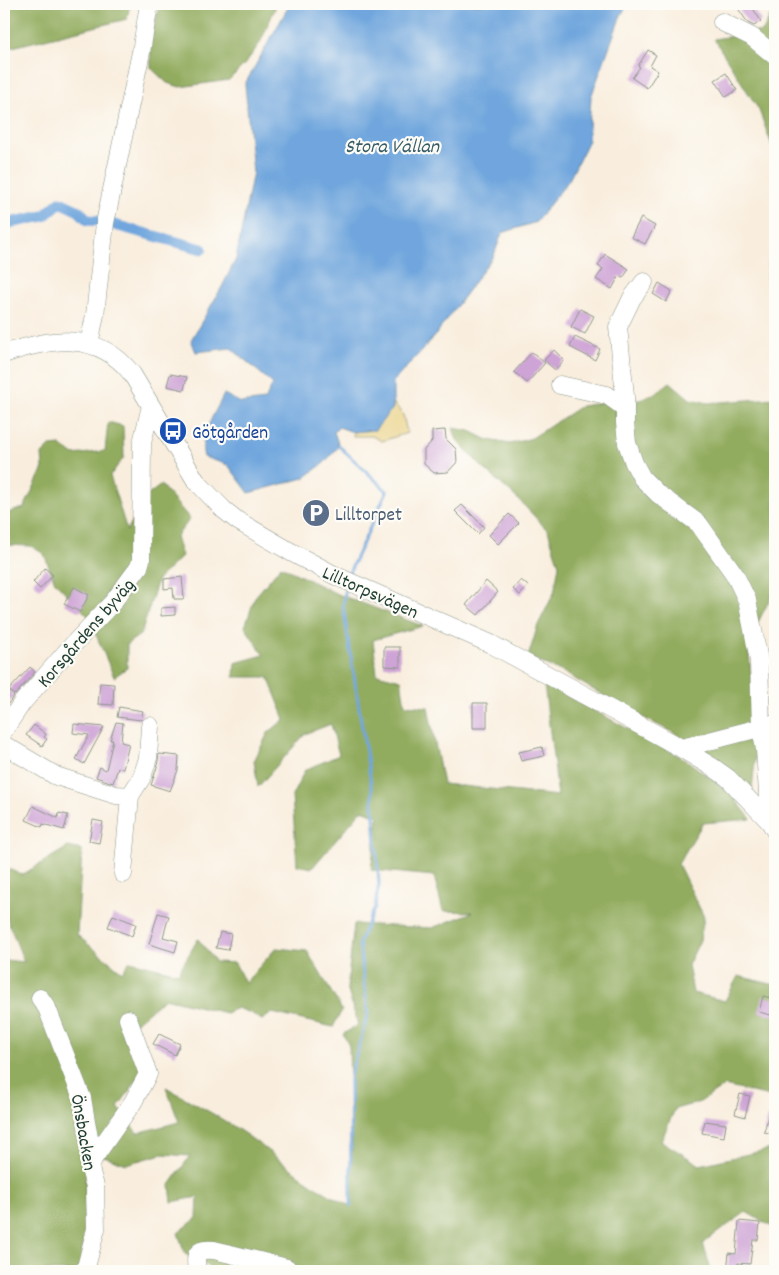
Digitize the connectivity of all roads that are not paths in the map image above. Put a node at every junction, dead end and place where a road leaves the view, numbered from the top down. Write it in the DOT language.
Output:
graph roads {
  1 [pos="149,4"];
  2 [pos="722,22"];
  3 [pos="775,56"];
  4 [pos="644,282"];
  5 [pos="89,344"];
  6 [pos="4,354"];
  7 [pos="560,385"];
  8 [pos="151,406"];
  9 [pos="625,408"];
  10 [pos="150,726"];
  11 [pos="768,726"];
  12 [pos="4,730"];
  13 [pos="4,745"];
  14 [pos="682,748"];
  15 [pos="130,796"];
  16 [pos="773,827"];
  17 [pos="123,874"];
  18 [pos="40,998"];
  19 [pos="128,1019"];
  20 [pos="90,1169"];
  21 [pos="287,1268"];
  22 [pos="85,1271"];
  23 [pos="197,1271"];
  1 -- 5 [label="street"];
  2 -- 3 [label="street"];
  4 -- 9 [label="street"];
  5 -- 6 [label="street, Lilltorpsvägen"];
  5 -- 8 [label="street, Lilltorpsvägen"];
  7 -- 9 [label="street"];
  8 -- 12 [label="street, Korsgårdens byväg"];
  8 -- 14 [label="street, Lilltorpsvägen"];
  9 -- 11 [label="street"];
  10 -- 15 [label="street"];
  11 -- 14 [label="street"];
  11 -- 16 [label="street"];
  13 -- 15 [label="street"];
  14 -- 16 [label="street, Lilltorpsvägen"];
  15 -- 17 [label="street"];
  18 -- 20 [label="street, Önsbacken"];
  19 -- 20 [label="street"];
  20 -- 22 [label="street, Önsbacken"];
  21 -- 23 [label="street"];
}
